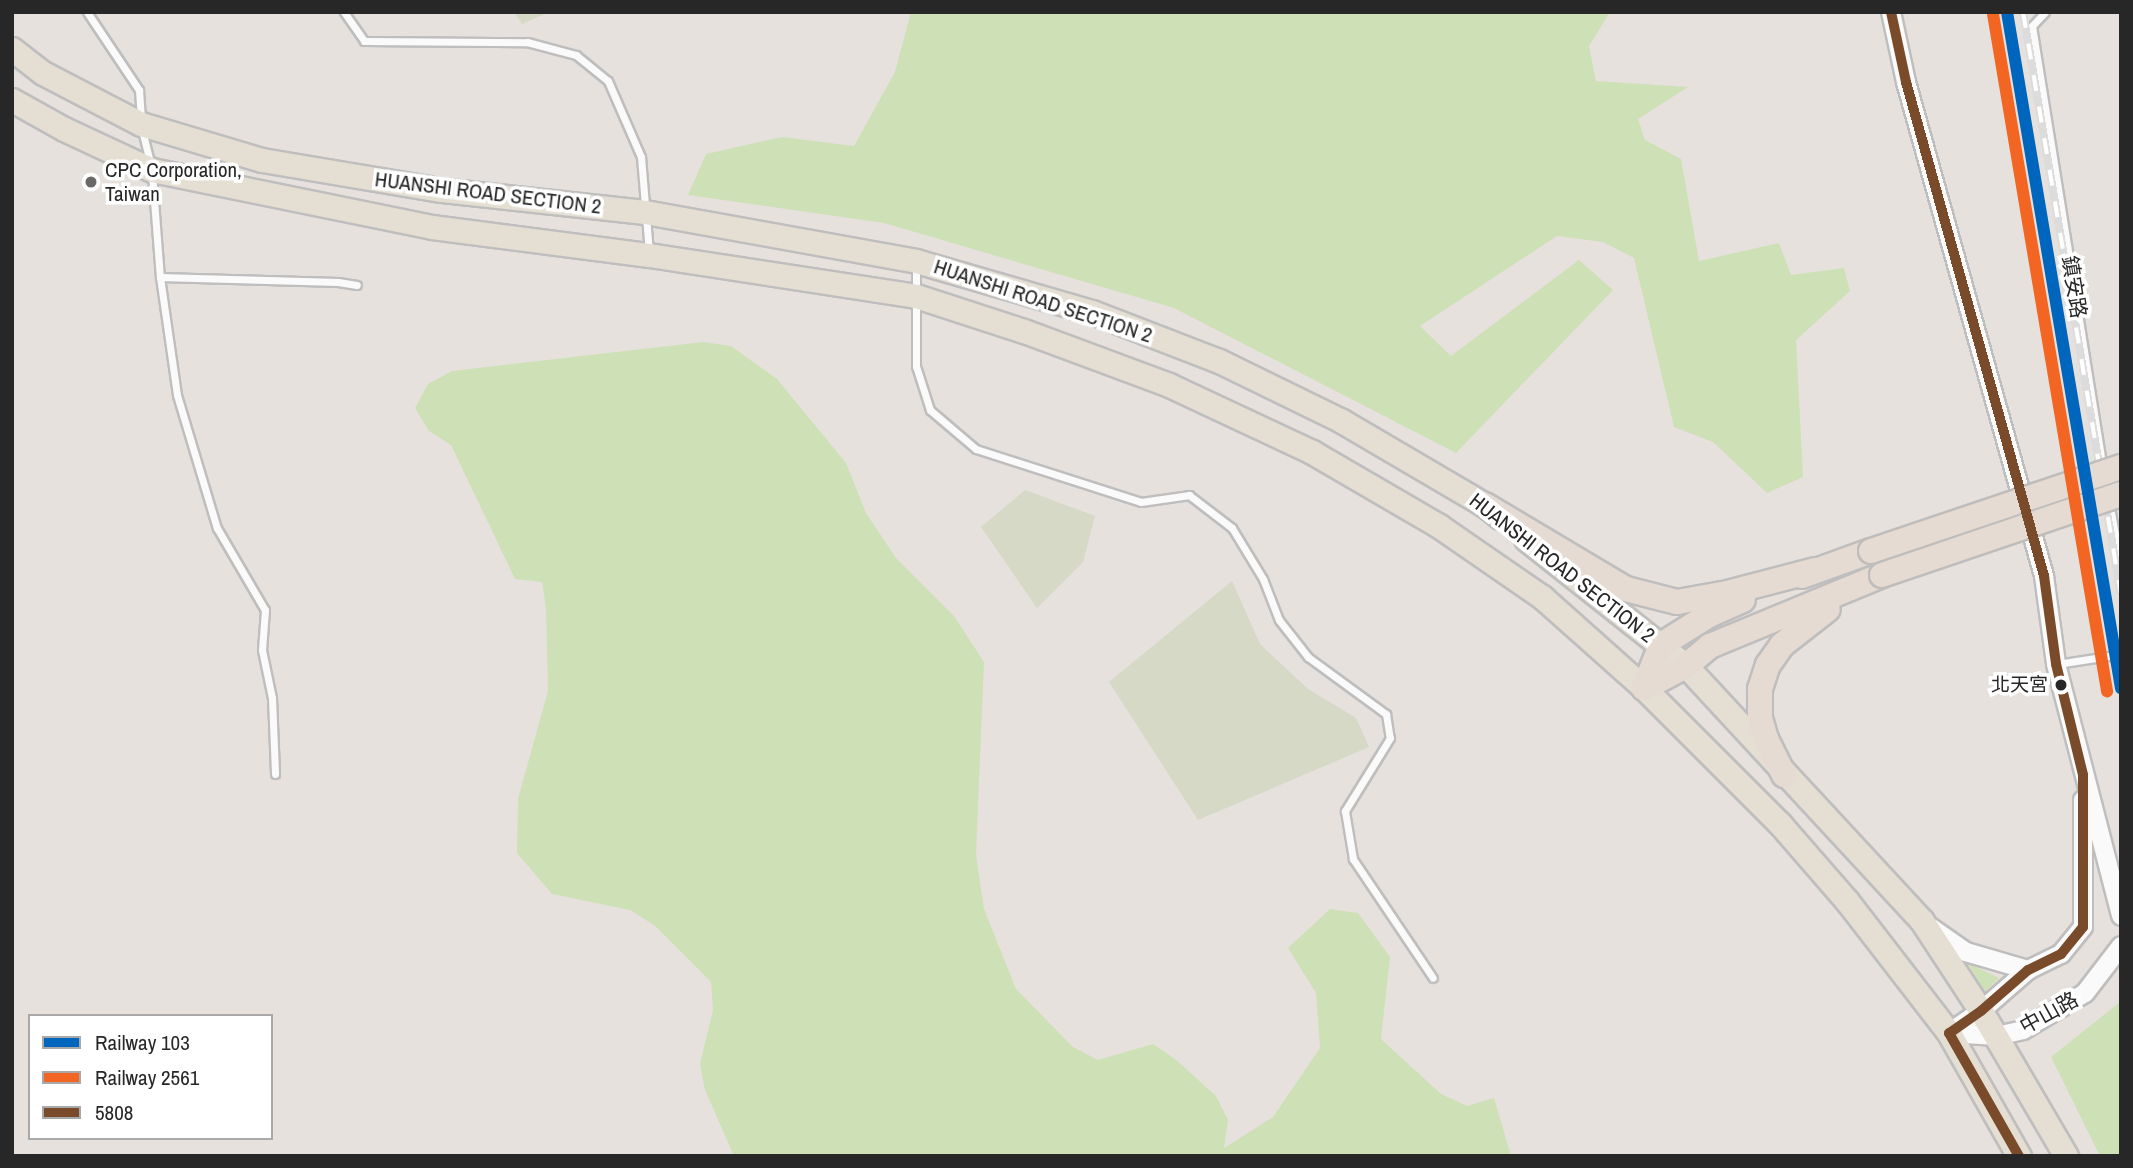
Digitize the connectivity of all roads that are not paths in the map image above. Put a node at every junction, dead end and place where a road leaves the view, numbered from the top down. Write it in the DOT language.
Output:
graph roads {
  1 [pos="87,12"];
  2 [pos="344,12"];
  3 [pos="1891,12"];
  4 [pos="2045,12"];
  5 [pos="12,50"];
  6 [pos="18,104"];
  7 [pos="141,124"];
  8 [pos="152,170"];
  9 [pos="645,212"];
  10 [pos="649,254"];
  11 [pos="916,261"];
  12 [pos="160,277"];
  13 [pos="357,285"];
  14 [pos="916,296"];
  15 [pos="2113,482"];
  16 [pos="1485,505"];
  17 [pos="2121,566"];
  18 [pos="1815,570"];
  19 [pos="1872,580"];
  20 [pos="1661,645"];
  21 [pos="2121,654"];
  22 [pos="2056,664"];
  23 [pos="1686,666"];
  24 [pos="1644,688"];
  25 [pos="275,774"];
  26 [pos="1784,775"];
  27 [pos="2083,775"];
  28 [pos="2121,916"];
  29 [pos="1922,921"];
  30 [pos="2121,946"];
  31 [pos="2028,971"];
  32 [pos="1433,978"];
  33 [pos="1981,1010"];
  34 [pos="1949,1033"];
  35 [pos="1997,1036"];
  36 [pos="2019,1156"];
  37 [pos="2066,1156"];
  1 -- 7 [label="lane"];
  2 -- 9 [label="lane"];
  3 -- 22 [label="street, 中山路"];
  4 -- 15 [label="lane, 鎮安路"];
  5 -- 7 [label="main road, HUANSHI ROAD SECTION 2"];
  6 -- 8 [label="main road, HUANSHI ROAD SECTION 2"];
  7 -- 8 [label="lane"];
  7 -- 9 [label="main road, HUANSHI ROAD SECTION 2"];
  8 -- 10 [label="main road, HUANSHI ROAD SECTION 2"];
  8 -- 12 [label="lane"];
  9 -- 10 [label="lane"];
  9 -- 11 [label="main road, HUANSHI ROAD SECTION 2"];
  10 -- 14 [label="main road, HUANSHI ROAD SECTION 2"];
  11 -- 14 [label="lane"];
  11 -- 16 [label="main road, HUANSHI ROAD SECTION 2"];
  12 -- 13 [label="lane"];
  12 -- 25 [label="lane"];
  14 -- 24 [label="main road, HUANSHI ROAD SECTION 2"];
  14 -- 32 [label="lane"];
  15 -- 17 [label="lane, 鎮安路"];
  15 -- 18 [label="highway, bridge"];
  15 -- 19 [label="highway, bridge"];
  16 -- 18 [label="highway"];
  16 -- 20 [label="main road, HUANSHI ROAD SECTION 2"];
  18 -- 20 [label="highway"];
  19 -- 23 [label="highway"];
  19 -- 26 [label="highway"];
  20 -- 23 [label="main road, HUANSHI ROAD SECTION 2"];
  20 -- 24 [label="highway"];
  21 -- 22 [label="lane"];
  22 -- 27 [label="street, 中山路"];
  23 -- 24 [label="highway"];
  23 -- 26 [label="main road, HUANSHI ROAD SECTION 2"];
  24 -- 34 [label="main road, HUANSHI ROAD SECTION 2"];
  26 -- 29 [label="main road, HUANSHI ROAD SECTION 2"];
  27 -- 28 [label="street, 中山路"];
  27 -- 31 [label="street, 中山路"];
  29 -- 31 [label="street"];
  29 -- 33 [label="main road, HUANSHI ROAD SECTION 2"];
  30 -- 35 [label="street, 中山路"];
  31 -- 33 [label="street, 中山路"];
  33 -- 34 [label="street, 中山路"];
  33 -- 35 [label="main road, 中山路"];
  34 -- 35 [label="street, 中山路"];
  34 -- 36 [label="main road"];
  35 -- 37 [label="main road, 中山路"];
}
